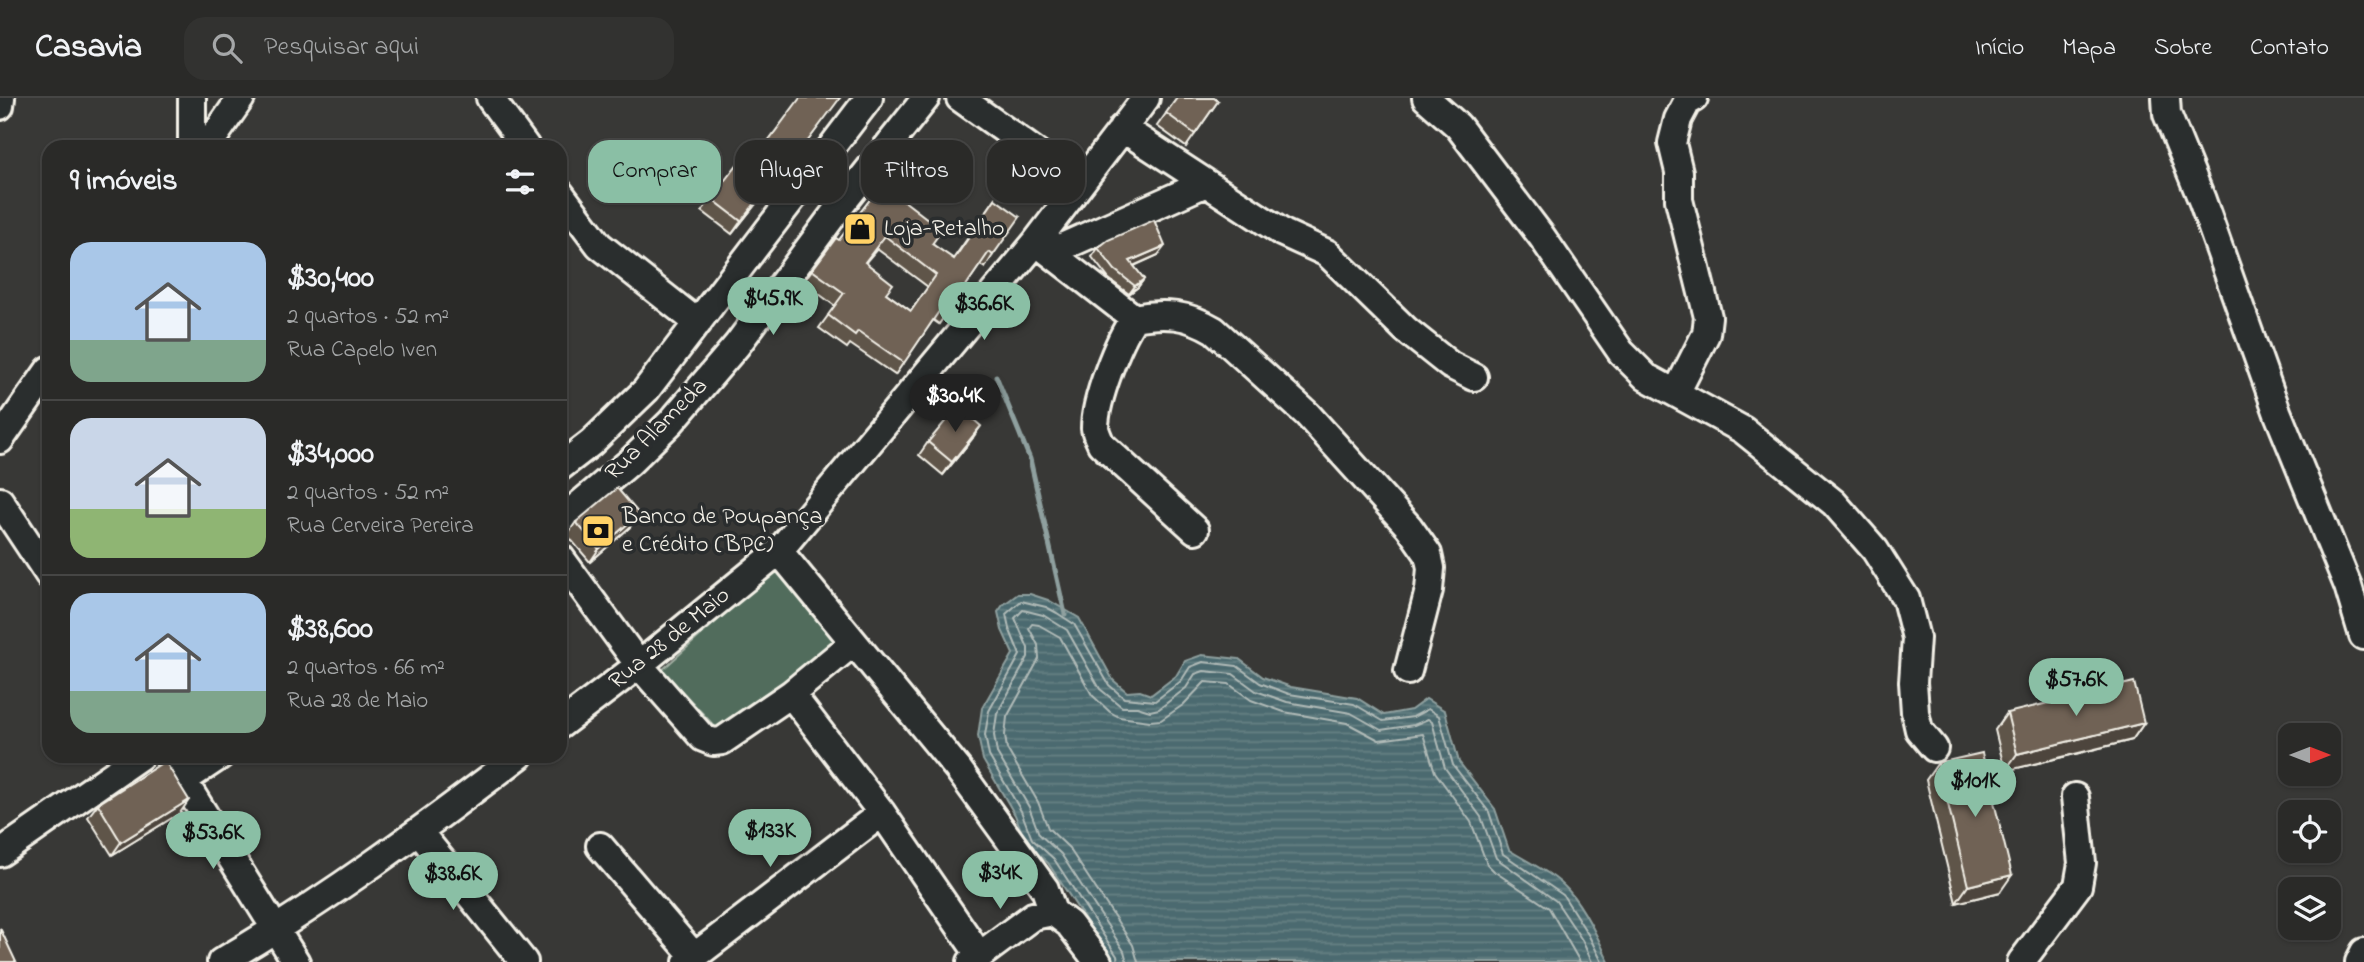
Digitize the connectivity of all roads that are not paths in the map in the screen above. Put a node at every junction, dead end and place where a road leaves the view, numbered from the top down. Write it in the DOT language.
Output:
graph roads {
  1 [pos="1,98"];
  2 [pos="192,98"];
  3 [pos="241,98"];
  4 [pos="490,98"];
  5 [pos="869,98"];
  6 [pos="926,98"];
  7 [pos="960,98"];
  8 [pos="1146,98"];
  9 [pos="1426,98"];
  10 [pos="1694,98"];
  11 [pos="2166,98"];
  12 [pos="0,106"];
  13 [pos="1122,128"];
  14 [pos="206,140"];
  15 [pos="212,140"];
  16 [pos="521,140"];
  17 [pos="1019,140"];
  18 [pos="1085,175"];
  19 [pos="1206,183"];
  20 [pos="567,202"];
  21 [pos="1068,203"];
  22 [pos="1044,247"];
  23 [pos="1134,317"];
  24 [pos="698,323"];
  25 [pos="1474,377"];
  26 [pos="42,380"];
  27 [pos="1676,393"];
  28 [pos="0,440"];
  29 [pos="567,462"];
  30 [pos="0,501"];
  31 [pos="567,515"];
  32 [pos="1195,530"];
  33 [pos="779,551"];
  34 [pos="42,564"];
  35 [pos="567,567"];
  36 [pos="2362,636"];
  37 [pos="853,643"];
  38 [pos="639,665"];
  39 [pos="1408,671"];
  40 [pos="791,694"];
  41 [pos="567,720"];
  42 [pos="1934,748"];
  43 [pos="130,763"];
  44 [pos="173,763"];
  45 [pos="210,763"];
  46 [pos="510,763"];
  47 [pos="184,780"];
  48 [pos="2075,797"];
  49 [pos="882,813"];
  50 [pos="419,832"];
  51 [pos="600,846"];
  52 [pos="0,853"];
  53 [pos="1053,912"];
  54 [pos="277,930"];
  55 [pos="2364,952"];
  56 [pos="691,959"];
  57 [pos="975,959"];
  58 [pos="221,962"];
  59 [pos="296,962"];
  60 [pos="524,962"];
  61 [pos="1098,962"];
  62 [pos="2021,962"];
  63 [pos="2359,962"];
  1 -- 12 [label="street"];
  2 -- 14 [label="street"];
  3 -- 15 [label="street"];
  4 -- 16 [label="street"];
  5 -- 24 [label="street, Rua Alameda"];
  6 -- 31 [label="street, Rua Alameda"];
  7 -- 17 [label="street"];
  8 -- 13 [label="street, Rua 28 de Maio"];
  9 -- 27 [label="street"];
  10 -- 27 [label="street"];
  11 -- 36 [label="street"];
  13 -- 18 [label="street, Rua 28 de Maio"];
  13 -- 19 [label="street"];
  19 -- 22 [label="street"];
  19 -- 25 [label="street"];
  20 -- 24 [label="street"];
  21 -- 22 [label="street, Rua 28 de Maio"];
  22 -- 23 [label="street"];
  22 -- 33 [label="street, Rua 28 de Maio"];
  23 -- 32 [label="street"];
  23 -- 39 [label="street"];
  24 -- 29 [label="street, Rua Alameda"];
  26 -- 28 [label="street"];
  27 -- 42 [label="street"];
  30 -- 34 [label="street"];
  33 -- 37 [label="street"];
  33 -- 38 [label="street, Rua 28 de Maio"];
  35 -- 38 [label="street"];
  37 -- 40 [label="street"];
  37 -- 53 [label="street"];
  38 -- 40 [label="street"];
  38 -- 41 [label="street, Rua 28 de Maio"];
  40 -- 49 [label="street"];
  43 -- 52 [label="street"];
  44 -- 47 [label="street"];
  45 -- 47 [label="street"];
  46 -- 50 [label="street"];
  47 -- 54 [label="street"];
  48 -- 62 [label="street"];
  49 -- 56 [label="street"];
  49 -- 57 [label="street"];
  50 -- 54 [label="street"];
  50 -- 60 [label="street"];
  51 -- 56 [label="street"];
  53 -- 57 [label="street"];
  53 -- 61 [label="street"];
  54 -- 58 [label="street"];
  54 -- 59 [label="street"];
  55 -- 63 [label="street"];
}
